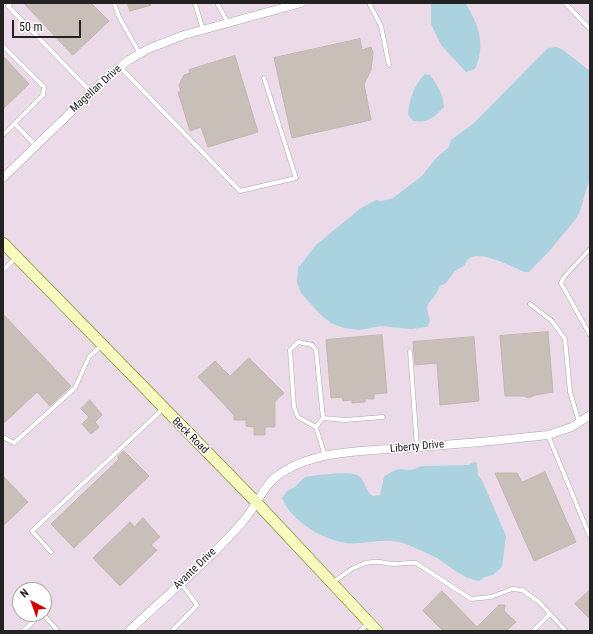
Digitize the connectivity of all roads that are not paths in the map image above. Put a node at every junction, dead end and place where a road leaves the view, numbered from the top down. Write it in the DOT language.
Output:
graph roads {
  1 [pos="11,3"];
  2 [pos="114,3"];
  3 [pos="195,3"];
  4 [pos="217,3"];
  5 [pos="301,3"];
  6 [pos="369,3"];
  7 [pos="565,3"];
  8 [pos="290,5"];
  9 [pos="228,24"];
  10 [pos="590,29"];
  11 [pos="203,30"];
  12 [pos="3,46"];
  13 [pos="140,54"];
  14 [pos="389,65"];
  15 [pos="120,67"];
  16 [pos="264,78"];
  17 [pos="91,92"];
  18 [pos="15,124"];
  19 [pos="3,135"];
  20 [pos="36,146"];
  21 [pos="3,178"];
  22 [pos="3,243"];
  23 [pos="590,249"];
  24 [pos="17,257"];
  25 [pos="3,270"];
  26 [pos="530,304"];
  27 [pos="590,335"];
  28 [pos="102,345"];
  29 [pos="410,351"];
  30 [pos="163,408"];
  31 [pos="590,415"];
  32 [pos="383,417"];
  33 [pos="323,418"];
  34 [pos="579,422"];
  35 [pos="316,427"];
  36 [pos="548,435"];
  37 [pos="3,437"];
  38 [pos="417,447"];
  39 [pos="325,457"];
  40 [pos="257,503"];
  41 [pos="590,537"];
  42 [pos="51,552"];
  43 [pos="180,583"];
  44 [pos="331,584"];
  45 [pos="550,614"];
  46 [pos="33,622"];
  47 [pos="50,622"];
  48 [pos="373,627"];
  49 [pos="23,631"];
  50 [pos="58,631"];
  51 [pos="129,631"];
  52 [pos="172,631"];
  53 [pos="360,631"];
  54 [pos="533,631"];
  55 [pos="566,631"];
  1 -- 17 [label="lane"];
  2 -- 13 [label="lane"];
  3 -- 11 [label="lane"];
  4 -- 9 [label="lane"];
  5 -- 8 [label="street, Magellan Drive"];
  6 -- 14 [label="lane"];
  7 -- 10 [label="lane"];
  8 -- 9 [label="street, Magellan Drive"];
  9 -- 11 [label="street, Magellan Drive"];
  11 -- 13 [label="street, Magellan Drive"];
  12 -- 18 [label="lane"];
  13 -- 15 [label="street, Magellan Drive"];
  15 -- 16 [label="lane"];
  15 -- 17 [label="street, Magellan Drive"];
  17 -- 20 [label="street, Magellan Drive"];
  18 -- 19 [label="lane"];
  18 -- 20 [label="lane"];
  20 -- 21 [label="street, Magellan Drive"];
  22 -- 24 [label="street, Beck Road"];
  23 -- 27 [label="lane"];
  24 -- 25 [label="lane"];
  24 -- 28 [label="street, Beck Road"];
  26 -- 34 [label="lane"];
  28 -- 30 [label="street, Beck Road"];
  28 -- 37 [label="lane"];
  29 -- 38 [label="lane"];
  30 -- 40 [label="street, Beck Road"];
  30 -- 42 [label="lane"];
  31 -- 34 [label="street, Liberty Drive"];
  32 -- 33 [label="lane"];
  33 -- 35 [label="lane"];
  33 -- 35 [label="lane"];
  34 -- 36 [label="street, Liberty Drive"];
  35 -- 39 [label="lane"];
  36 -- 38 [label="street, Liberty Drive"];
  36 -- 41 [label="lane"];
  38 -- 39 [label="street, Liberty Drive"];
  39 -- 40 [label="street, Liberty Drive"];
  40 -- 43 [label="street, Avante Drive"];
  40 -- 44 [label="street, Beck Road"];
  43 -- 51 [label="street, Avante Drive"];
  43 -- 52 [label="lane"];
  44 -- 45 [label="lane"];
  44 -- 48 [label="street, Beck Road"];
  45 -- 54 [label="lane"];
  45 -- 55 [label="lane"];
  46 -- 49 [label="lane"];
  47 -- 50 [label="lane"];
  48 -- 53 [label="lane"];
}
